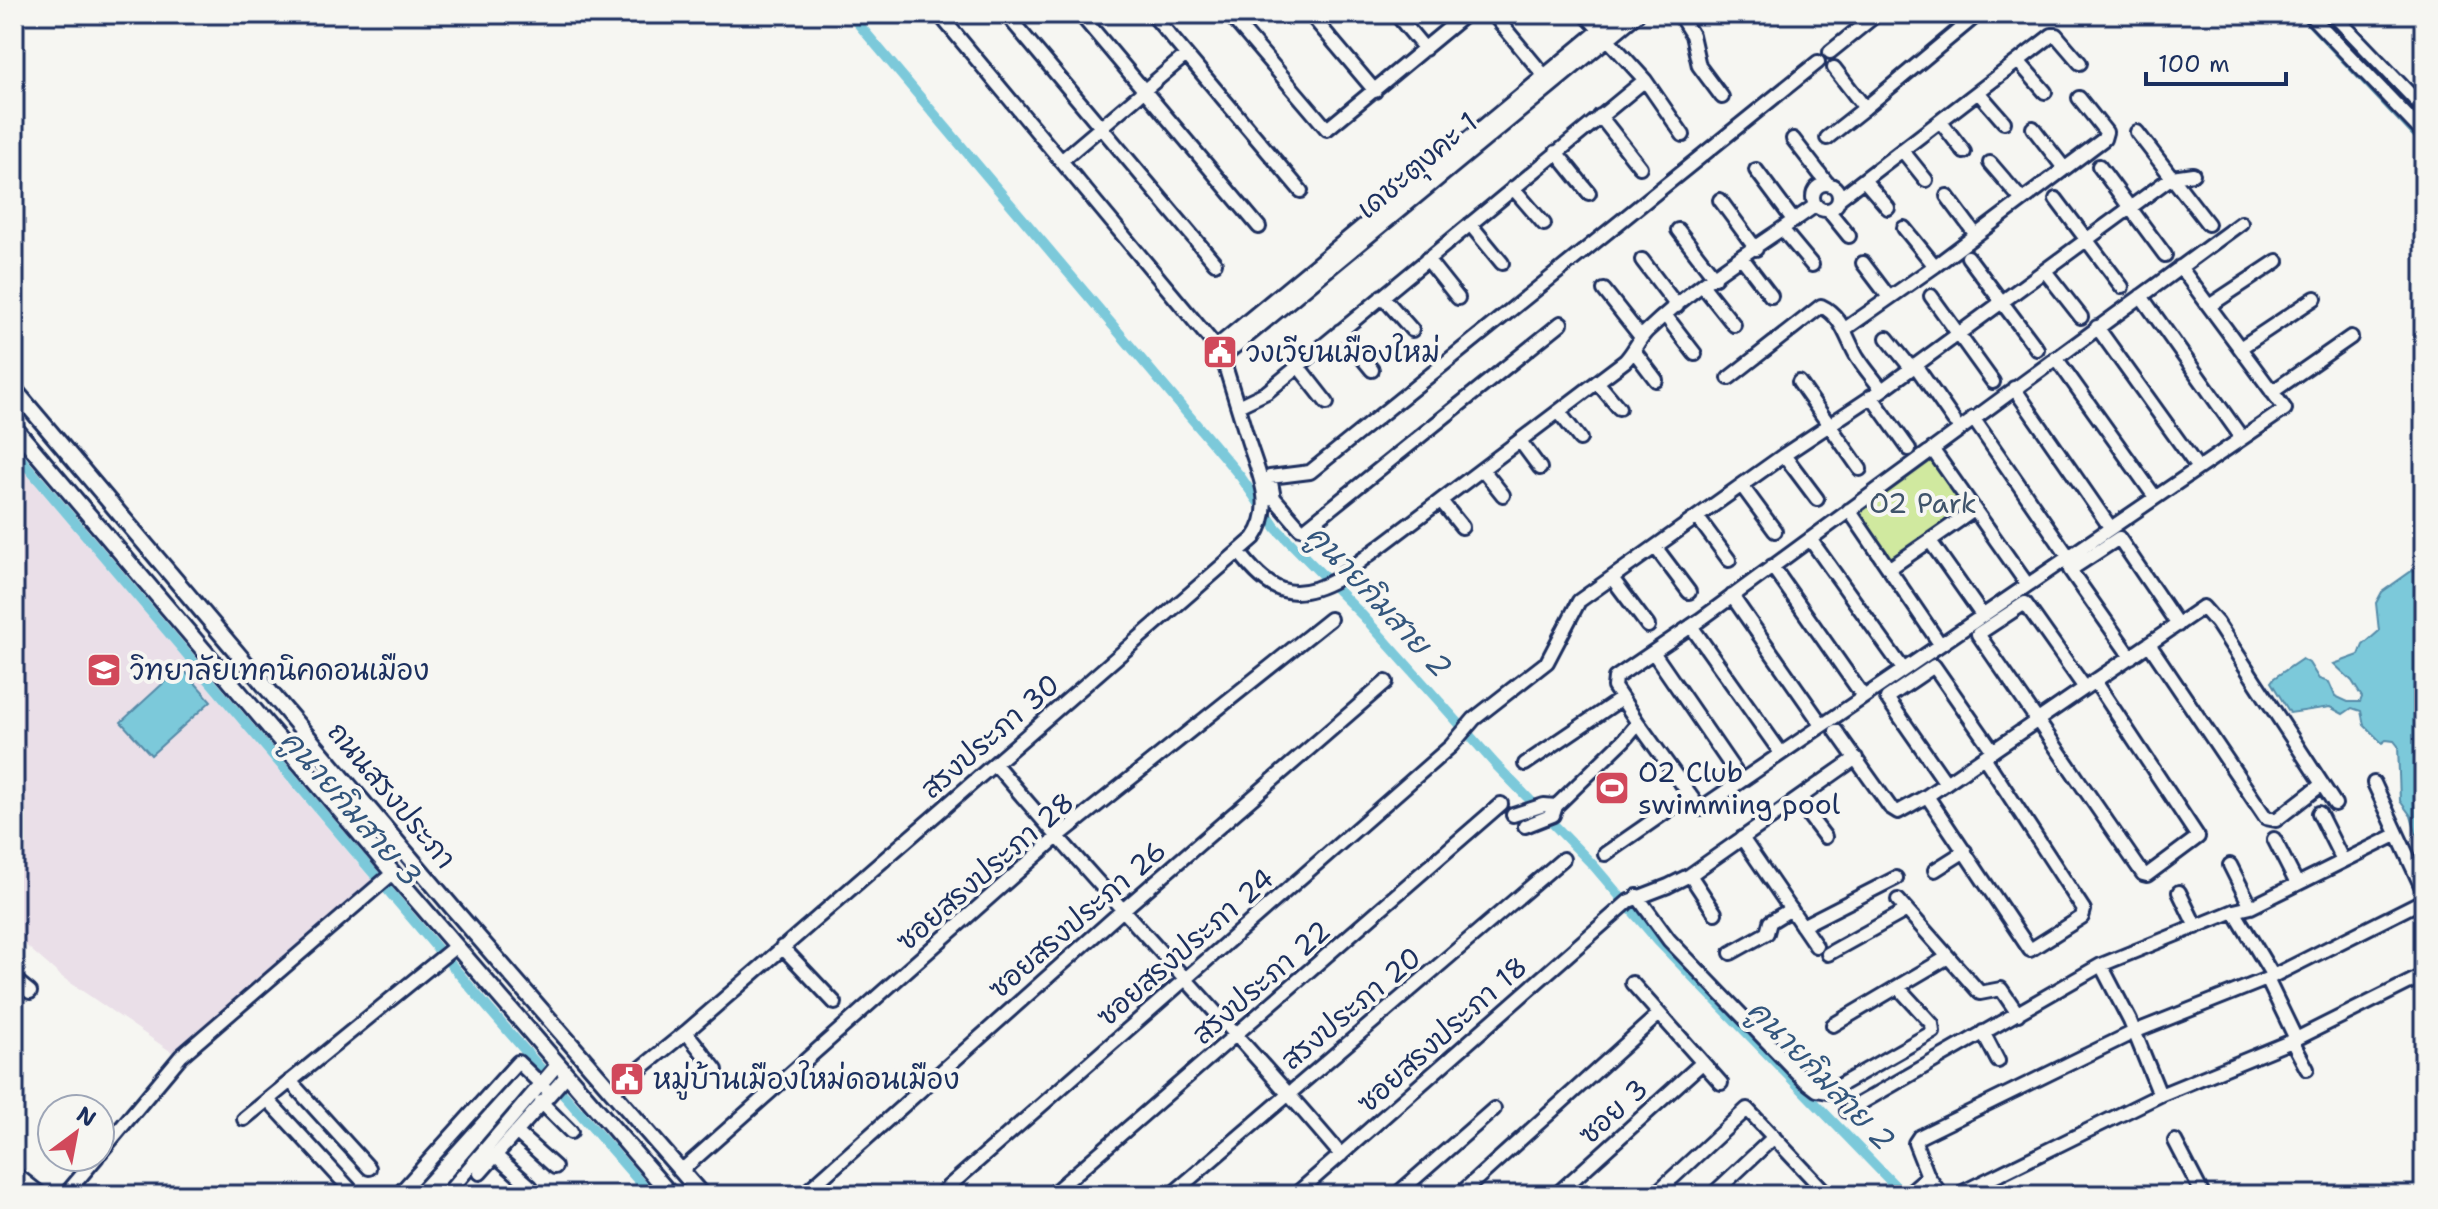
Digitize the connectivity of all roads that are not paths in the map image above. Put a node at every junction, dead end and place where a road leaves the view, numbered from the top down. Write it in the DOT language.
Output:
graph roads {
  1 [pos="939,14"];
  2 [pos="1006,14"];
  3 [pos="1080,14"];
  4 [pos="1152,14"];
  5 [pos="1229,14"];
  6 [pos="1310,14"];
  7 [pos="1396,14"];
  8 [pos="1466,14"];
  9 [pos="1493,14"];
  10 [pos="1585,14"];
  11 [pos="1619,14"];
  12 [pos="1638,14"];
  13 [pos="1679,14"];
  14 [pos="1877,14"];
  15 [pos="1978,14"];
  16 [pos="2309,14"];
  17 [pos="2333,14"];
  18 [pos="1604,35"];
  19 [pos="1425,49"];
  20 [pos="1830,52"];
  21 [pos="1186,55"];
  22 [pos="2018,61"];
  23 [pos="1818,62"];
  24 [pos="2080,63"];
  25 [pos="1834,68"];
  26 [pos="1548,80"];
  27 [pos="1645,80"];
  28 [pos="2403,88"];
  29 [pos="1144,90"];
  30 [pos="1375,91"];
  31 [pos="1978,92"];
  32 [pos="2045,92"];
  33 [pos="1722,97"];
  34 [pos="2079,98"];
  35 [pos="2391,99"];
  36 [pos="1865,108"];
  37 [pos="2424,109"];
  38 [pos="1600,116"];
  39 [pos="1940,121"];
  40 [pos="2004,122"];
  41 [pos="1100,127"];
  42 [pos="2033,128"];
  43 [pos="2137,132"];
  44 [pos="2424,134"];
  45 [pos="1683,135"];
  46 [pos="1827,138"];
  47 [pos="1793,139"];
  48 [pos="1902,150"];
  49 [pos="1556,152"];
  50 [pos="1964,152"];
  51 [pos="1061,161"];
  52 [pos="1990,163"];
  53 [pos="2099,166"];
  54 [pos="1640,167"];
  55 [pos="2064,168"];
  56 [pos="1756,170"];
  57 [pos="2193,174"];
  58 [pos="2172,177"];
  59 [pos="1864,180"];
  60 [pos="1926,180"];
  61 [pos="1827,183"];
  62 [pos="1513,188"];
  63 [pos="1301,191"];
  64 [pos="1589,193"];
  65 [pos="1947,196"];
  66 [pos="1840,198"];
  67 [pos="2021,199"];
  68 [pos="2056,199"];
  69 [pos="1720,200"];
  70 [pos="1822,208"];
  71 [pos="1888,208"];
  72 [pos="2129,209"];
  73 [pos="1794,221"];
  74 [pos="2241,223"];
  75 [pos="1470,224"];
  76 [pos="1544,224"];
  77 [pos="2208,224"];
  78 [pos="1259,227"];
  79 [pos="1904,228"];
  80 [pos="1782,229"];
  81 [pos="1678,230"];
  82 [pos="1976,235"];
  83 [pos="1849,236"];
  84 [pos="2086,241"];
  85 [pos="1756,249"];
  86 [pos="2165,255"];
  87 [pos="1968,257"];
  88 [pos="1742,258"];
  89 [pos="1427,259"];
  90 [pos="1642,260"];
  91 [pos="2277,261"];
  92 [pos="1215,263"];
  93 [pos="1502,263"];
  94 [pos="1863,263"];
  95 [pos="1812,265"];
  96 [pos="1935,266"];
  97 [pos="2180,267"];
  98 [pos="2045,271"];
  99 [pos="1715,278"];
  100 [pos="1703,286"];
  101 [pos="2122,287"];
  102 [pos="1604,290"];
  103 [pos="1382,296"];
  104 [pos="1771,296"];
  105 [pos="1888,296"];
  106 [pos="1931,296"];
  107 [pos="2141,296"];
  108 [pos="1458,298"];
  109 [pos="2315,298"];
  110 [pos="2001,303"];
  111 [pos="1677,306"];
  112 [pos="2209,306"];
  113 [pos="1665,315"];
  114 [pos="2081,317"];
  115 [pos="1561,323"];
  116 [pos="1734,325"];
  117 [pos="2097,327"];
  118 [pos="1845,329"];
  119 [pos="1412,330"];
  120 [pos="1340,331"];
  121 [pos="1957,335"];
  122 [pos="1641,337"];
  123 [pos="2351,337"];
  124 [pos="1887,338"];
  125 [pos="2240,348"];
  126 [pos="2037,349"];
  127 [pos="1222,351"];
  128 [pos="1634,351"];
  129 [pos="1695,354"];
  130 [pos="2056,358"];
  131 [pos="1298,366"];
  132 [pos="1913,367"];
  133 [pos="1372,370"];
  134 [pos="1729,378"];
  135 [pos="1656,380"];
  136 [pos="1597,382"];
  137 [pos="1799,382"];
  138 [pos="1993,382"];
  139 [pos="2014,388"];
  140 [pos="14,389"];
  141 [pos="2272,392"];
  142 [pos="1876,393"];
  143 [pos="1327,403"];
  144 [pos="1238,406"];
  145 [pos="1619,408"];
  146 [pos="1559,412"];
  147 [pos="1973,418"];
  148 [pos="1954,421"];
  149 [pos="1829,424"];
  150 [pos="14,427"];
  151 [pos="2242,438"];
  152 [pos="1580,439"];
  153 [pos="1520,441"];
  154 [pos="1909,449"];
  155 [pos="1932,449"];
  156 [pos="1784,455"];
  157 [pos="1540,468"];
  158 [pos="2198,468"];
  159 [pos="1860,469"];
  160 [pos="1483,470"];
  161 [pos="1267,480"];
  162 [pos="1742,486"];
  163 [pos="1503,495"];
  164 [pos="2155,497"];
  165 [pos="1817,499"];
  166 [pos="1441,501"];
  167 [pos="1849,510"];
  168 [pos="1974,510"];
  169 [pos="1698,518"];
  170 [pos="1462,527"];
  171 [pos="2110,527"];
  172 [pos="1775,531"];
  173 [pos="1810,539"];
  174 [pos="1930,541"];
  175 [pos="1656,548"];
  176 [pos="1239,552"];
  177 [pos="2068,556"];
  178 [pos="1729,560"];
  179 [pos="1772,566"];
  180 [pos="1890,568"];
  181 [pos="1612,578"];
  182 [pos="2027,584"];
  183 [pos="1689,592"];
  184 [pos="1732,596"];
  185 [pos="1982,615"];
  186 [pos="1330,619"];
  187 [pos="2178,625"];
  188 [pos="1648,626"];
  189 [pos="1691,626"];
  190 [pos="1940,644"];
  191 [pos="2149,644"];
  192 [pos="1653,652"];
  193 [pos="2131,657"];
  194 [pos="1903,669"];
  195 [pos="1386,682"];
  196 [pos="2090,685"];
  197 [pos="1863,696"];
  198 [pos="1621,699"];
  199 [pos="2039,720"];
  200 [pos="1638,723"];
  201 [pos="1822,725"];
  202 [pos="1836,731"];
  203 [pos="1781,753"];
  204 [pos="1988,754"];
  205 [pos="1856,758"];
  206 [pos="995,764"];
  207 [pos="1525,764"];
  208 [pos="1741,780"];
  209 [pos="1946,783"];
  210 [pos="2374,783"];
  211 [pos="2321,785"];
  212 [pos="1690,795"];
  213 [pos="1927,796"];
  214 [pos="1797,800"];
  215 [pos="1501,804"];
  216 [pos="2335,804"];
  217 [pos="1551,808"];
  218 [pos="2319,813"];
  219 [pos="1517,814"];
  220 [pos="1527,825"];
  221 [pos="2396,835"];
  222 [pos="1825,837"];
  223 [pos="1056,838"];
  224 [pos="1742,838"];
  225 [pos="2274,839"];
  226 [pos="1965,851"];
  227 [pos="1605,854"];
  228 [pos="1563,859"];
  229 [pos="2343,861"];
  230 [pos="2230,865"];
  231 [pos="1935,870"];
  232 [pos="1690,875"];
  233 [pos="1896,878"];
  234 [pos="387,880"];
  235 [pos="2297,884"];
  236 [pos="2179,892"];
  237 [pos="2424,892"];
  238 [pos="1898,900"];
  239 [pos="2424,900"];
  240 [pos="1629,902"];
  241 [pos="2251,907"];
  242 [pos="1124,909"];
  243 [pos="1791,909"];
  244 [pos="1907,910"];
  245 [pos="2234,911"];
  246 [pos="1715,913"];
  247 [pos="1802,926"];
  248 [pos="2196,927"];
  249 [pos="456,946"];
  250 [pos="1816,946"];
  251 [pos="782,947"];
  252 [pos="1731,953"];
  253 [pos="1828,954"];
  254 [pos="1948,957"];
  255 [pos="2101,965"];
  256 [pos="2424,975"];
  257 [pos="2270,978"];
  258 [pos="14,980"];
  259 [pos="1185,980"];
  260 [pos="1632,983"];
  261 [pos="1898,987"];
  262 [pos="30,992"];
  263 [pos="835,1003"];
  264 [pos="1659,1014"];
  265 [pos="2018,1014"];
  266 [pos="1833,1025"];
  267 [pos="686,1032"];
  268 [pos="1983,1032"];
  269 [pos="2134,1032"];
  270 [pos="1234,1036"];
  271 [pos="2294,1040"];
  272 [pos="1998,1061"];
  273 [pos="1702,1063"];
  274 [pos="2307,1069"];
  275 [pos="716,1070"];
  276 [pos="290,1081"];
  277 [pos="551,1082"];
  278 [pos="1721,1083"];
  279 [pos="613,1091"];
  280 [pos="1289,1093"];
  281 [pos="2160,1095"];
  282 [pos="268,1100"];
  283 [pos="1494,1109"];
  284 [pos="1847,1111"];
  285 [pos="244,1119"];
  286 [pos="516,1132"];
  287 [pos="571,1132"];
  288 [pos="116,1134"];
  289 [pos="1774,1137"];
  290 [pos="2175,1141"];
  291 [pos="495,1155"];
  292 [pos="1341,1155"];
  293 [pos="555,1167"];
  294 [pos="369,1168"];
  295 [pos="681,1171"];
  296 [pos="14,1173"];
  297 [pos="83,1173"];
  298 [pos="480,1173"];
  299 [pos="1928,1176"];
  300 [pos="531,1187"];
  301 [pos="349,1188"];
  302 [pos="1819,1192"];
  303 [pos="1910,1192"];
  304 [pos="42,1195"];
  305 [pos="65,1195"];
  306 [pos="398,1195"];
  307 [pos="446,1195"];
  308 [pos="671,1195"];
  309 [pos="702,1195"];
  310 [pos="803,1195"];
  311 [pos="939,1195"];
  312 [pos="1051,1195"];
  313 [pos="1171,1195"];
  314 [pos="1295,1195"];
  315 [pos="1396,1195"];
  316 [pos="1459,1195"];
  317 [pos="1556,1195"];
  318 [pos="1654,1195"];
  319 [pos="1712,1195"];
  320 [pos="1941,1195"];
  321 [pos="1957,1195"];
  322 [pos="2203,1195"];
  1 -- 51 [label="street"];
  2 -- 41 [label="street"];
  3 -- 29 [label="street"];
  4 -- 21 [label="street"];
  5 -- 30 [label="street"];
  6 -- 30 [label="street"];
  7 -- 19 [label="street"];
  8 -- 19 [label="street"];
  9 -- 26 [label="street"];
  10 -- 18 [label="street"];
  11 -- 18 [label="street, เดชะตุงคะ 1"];
  12 -- 18 [label="street, เดชะตุงคะ 1"];
  13 -- 33 [label="street"];
  14 -- 20 [label="street"];
  15 -- 36 [label="street"];
  16 -- 35 [label="street"];
  17 -- 28 [label="street"];
  18 -- 26 [label="street, เดชะตุงคะ 1"];
  18 -- 27 [label="street"];
  19 -- 30 [label="street"];
  20 -- 23 [label="street"];
  20 -- 25 [label="street"];
  21 -- 29 [label="street"];
  21 -- 63 [label="street"];
  22 -- 24 [label="street"];
  22 -- 31 [label="street"];
  22 -- 32 [label="street"];
  23 -- 25 [label="street"];
  23 -- 161 [label="street"];
  25 -- 36 [label="street"];
  26 -- 127 [label="street, เดชะตุงคะ 1"];
  27 -- 38 [label="street"];
  27 -- 45 [label="street"];
  28 -- 35 [label="street"];
  28 -- 37 [label="street"];
  29 -- 41 [label="street"];
  29 -- 78 [label="street"];
  31 -- 39 [label="street"];
  31 -- 40 [label="street"];
  34 -- 55 [label="street"];
  35 -- 44 [label="street"];
  36 -- 46 [label="street"];
  38 -- 49 [label="street"];
  38 -- 54 [label="street"];
  39 -- 48 [label="street"];
  39 -- 50 [label="street"];
  41 -- 51 [label="street"];
  41 -- 92 [label="street"];
  42 -- 55 [label="street"];
  43 -- 58 [label="street"];
  47 -- 61 [label="street"];
  48 -- 59 [label="street"];
  48 -- 60 [label="street"];
  49 -- 62 [label="street"];
  49 -- 64 [label="street"];
  51 -- 127 [label="street"];
  52 -- 67 [label="street"];
  53 -- 72 [label="street"];
  55 -- 67 [label="street"];
  56 -- 73 [label="street"];
  57 -- 58 [label="street"];
  58 -- 72 [label="street, ซอยสรงประภา 24"];
  58 -- 77 [label="street"];
  59 -- 66 [label="street"];
  59 -- 71 [label="street"];
  61 -- 66 [label="street"];
  61 -- 70 [label="street"];
  62 -- 75 [label="street"];
  62 -- 76 [label="street"];
  65 -- 82 [label="street"];
  66 -- 70 [label="street"];
  67 -- 82 [label="street"];
  68 -- 84 [label="street"];
  69 -- 85 [label="street"];
  70 -- 73 [label="street"];
  70 -- 83 [label="street"];
  72 -- 84 [label="street, ซอยสรงประภา 24"];
  72 -- 86 [label="street"];
  73 -- 80 [label="street"];
  74 -- 97 [label="street"];
  75 -- 89 [label="street"];
  75 -- 93 [label="street"];
  79 -- 96 [label="street"];
  80 -- 85 [label="street"];
  80 -- 95 [label="street"];
  81 -- 99 [label="street"];
  82 -- 96 [label="street"];
  84 -- 98 [label="street, ซอยสรงประภา 24"];
  84 -- 101 [label="street"];
  85 -- 88 [label="street"];
  87 -- 110 [label="street"];
  88 -- 99 [label="street"];
  88 -- 104 [label="street"];
  89 -- 103 [label="street"];
  89 -- 108 [label="street"];
  90 -- 111 [label="street"];
  91 -- 112 [label="street"];
  94 -- 105 [label="street"];
  96 -- 105 [label="street"];
  97 -- 107 [label="street"];
  97 -- 112 [label="street"];
  98 -- 110 [label="street, ซอยสรงประภา 24"];
  98 -- 114 [label="street"];
  99 -- 100 [label="street"];
  100 -- 111 [label="street"];
  100 -- 116 [label="street"];
  102 -- 122 [label="street"];
  103 -- 119 [label="street"];
  103 -- 120 [label="street"];
  105 -- 118 [label="street"];
  106 -- 121 [label="street"];
  107 -- 117 [label="street"];
  107 -- 151 [label="street"];
  109 -- 125 [label="street"];
  110 -- 121 [label="street, ซอยสรงประภา 24"];
  110 -- 126 [label="street"];
  111 -- 113 [label="street"];
  112 -- 125 [label="street"];
  113 -- 122 [label="street"];
  113 -- 129 [label="street"];
  115 -- 161 [label="street"];
  117 -- 130 [label="street"];
  117 -- 158 [label="street"];
  118 -- 134 [label="street"];
  118 -- 142 [label="street"];
  120 -- 131 [label="street"];
  120 -- 133 [label="street"];
  121 -- 132 [label="street, ซอยสรงประภา 24"];
  121 -- 138 [label="street"];
  122 -- 128 [label="street"];
  123 -- 141 [label="street"];
  124 -- 132 [label="street"];
  125 -- 141 [label="street"];
  127 -- 144 [label="street, สรงประภา 30"];
  128 -- 135 [label="street"];
  128 -- 136 [label="street"];
  130 -- 139 [label="street"];
  130 -- 164 [label="street"];
  131 -- 143 [label="street"];
  131 -- 144 [label="street"];
  132 -- 142 [label="street, ซอยสรงประภา 24"];
  132 -- 148 [label="street"];
  136 -- 145 [label="street"];
  136 -- 146 [label="street"];
  137 -- 149 [label="street"];
  139 -- 147 [label="street"];
  139 -- 171 [label="street"];
  140 -- 279 [label="main road, ถนนสรงประภา"];
  141 -- 151 [label="street"];
  142 -- 149 [label="street, ซอยสรงประภา 24"];
  142 -- 154 [label="street"];
  144 -- 161 [label="street, สรงประภา 30"];
  146 -- 152 [label="street"];
  146 -- 153 [label="street"];
  147 -- 155 [label="street"];
  147 -- 177 [label="street"];
  149 -- 156 [label="street, ซอยสรงประภา 24"];
  149 -- 159 [label="street"];
  150 -- 234 [label="main road, ถนนสรงประภา"];
  151 -- 158 [label="street"];
  153 -- 157 [label="street"];
  153 -- 160 [label="street"];
  155 -- 167 [label="street"];
  155 -- 168 [label="street"];
  156 -- 162 [label="street, ซอยสรงประภา 24"];
  156 -- 165 [label="street"];
  158 -- 164 [label="street"];
  160 -- 163 [label="street"];
  160 -- 166 [label="street"];
  161 -- 176 [label="street, สรงประภา 30"];
  162 -- 169 [label="street, ซอยสรงประภา 24"];
  162 -- 172 [label="street"];
  164 -- 171 [label="street"];
  166 -- 170 [label="street"];
  166 -- 176 [label="street"];
  167 -- 173 [label="street"];
  167 -- 180 [label="street"];
  168 -- 174 [label="street"];
  168 -- 182 [label="street"];
  169 -- 175 [label="street, ซอยสรงประภา 24"];
  169 -- 178 [label="street"];
  171 -- 177 [label="street"];
  173 -- 179 [label="street"];
  173 -- 194 [label="street"];
  174 -- 180 [label="street"];
  174 -- 185 [label="street"];
  175 -- 181 [label="street, ซอยสรงประภา 24"];
  175 -- 183 [label="street"];
  176 -- 206 [label="street, สรงประภา 30"];
  177 -- 182 [label="street"];
  179 -- 184 [label="street"];
  179 -- 197 [label="street"];
  180 -- 190 [label="street"];
  181 -- 188 [label="street"];
  181 -- 259 [label="street, ซอยสรงประภา 24"];
  182 -- 185 [label="street"];
  184 -- 189 [label="street"];
  184 -- 201 [label="street"];
  185 -- 190 [label="street"];
  186 -- 223 [label="street, ซอยสรงประภา 28"];
  187 -- 191 [label="street"];
  187 -- 193 [label="street"];
  187 -- 211 [label="street"];
  189 -- 192 [label="street"];
  189 -- 203 [label="street"];
  190 -- 194 [label="street"];
  191 -- 193 [label="street"];
  191 -- 211 [label="street"];
  192 -- 198 [label="street"];
  192 -- 208 [label="street"];
  193 -- 196 [label="street"];
  194 -- 197 [label="street"];
  195 -- 242 [label="street, ซอยสรงประภา 26"];
  196 -- 199 [label="street"];
  196 -- 199 [label="street"];
  196 -- 199 [label="street"];
  197 -- 201 [label="street"];
  198 -- 200 [label="street"];
  198 -- 207 [label="street"];
  199 -- 204 [label="street"];
  200 -- 212 [label="street"];
  200 -- 217 [label="street"];
  201 -- 203 [label="street"];
  202 -- 205 [label="street"];
  203 -- 208 [label="street"];
  204 -- 209 [label="street"];
  204 -- 209 [label="street"];
  204 -- 226 [label="street"];
  205 -- 213 [label="street"];
  205 -- 214 [label="street"];
  206 -- 223 [label="street"];
  206 -- 251 [label="street, สรงประภา 30"];
  208 -- 212 [label="street"];
  209 -- 213 [label="street"];
  210 -- 221 [label="street"];
  211 -- 216 [label="street"];
  212 -- 227 [label="street"];
  213 -- 226 [label="street"];
  214 -- 222 [label="street"];
  214 -- 224 [label="street"];
  215 -- 270 [label="street, สรงประภา 22"];
  217 -- 219 [label="street"];
  217 -- 220 [label="street"];
  218 -- 229 [label="street"];
  221 -- 229 [label="street"];
  221 -- 237 [label="street"];
  223 -- 242 [label="street"];
  223 -- 295 [label="street, ซอยสรงประภา 28"];
  224 -- 232 [label="street"];
  224 -- 243 [label="street"];
  225 -- 235 [label="street"];
  226 -- 231 [label="street"];
  228 -- 280 [label="street, สรงประภา 20"];
  229 -- 235 [label="street"];
  230 -- 241 [label="street"];
  232 -- 240 [label="street"];
  232 -- 246 [label="street"];
  233 -- 247 [label="street"];
  234 -- 249 [label="main road, ถนนสรงประภา"];
  234 -- 288 [label="street"];
  235 -- 241 [label="street"];
  236 -- 248 [label="street"];
  238 -- 244 [label="street"];
  239 -- 257 [label="street"];
  240 -- 261 [label="street"];
  240 -- 292 [label="street, ซอยสรงประภา 18"];
  241 -- 245 [label="street"];
  242 -- 259 [label="street"];
  242 -- 310 [label="street, ซอยสรงประภา 26"];
  243 -- 247 [label="street"];
  243 -- 252 [label="street"];
  244 -- 253 [label="street"];
  244 -- 254 [label="street"];
  245 -- 248 [label="street"];
  245 -- 257 [label="street"];
  247 -- 250 [label="street"];
  248 -- 255 [label="street"];
  249 -- 276 [label="street"];
  249 -- 277 [label="main road, ถนนสรงประภา"];
  251 -- 263 [label="street"];
  251 -- 267 [label="street, สรงประภา 30"];
  254 -- 261 [label="street"];
  254 -- 265 [label="street"];
  255 -- 265 [label="street"];
  255 -- 269 [label="street"];
  256 -- 271 [label="street"];
  257 -- 269 [label="street"];
  257 -- 271 [label="street"];
  258 -- 262 [label="street"];
  259 -- 270 [label="street"];
  259 -- 311 [label="street, ซอยสรงประภา 24"];
  260 -- 264 [label="street"];
  261 -- 266 [label="street"];
  264 -- 273 [label="street"];
  264 -- 316 [label="street"];
  265 -- 268 [label="street"];
  267 -- 275 [label="street"];
  267 -- 279 [label="street, สรงประภา 30"];
  268 -- 272 [label="street"];
  268 -- 284 [label="street"];
  269 -- 281 [label="street"];
  269 -- 299 [label="street"];
  270 -- 280 [label="street"];
  270 -- 312 [label="street, สรงประภา 22"];
  271 -- 274 [label="street"];
  271 -- 281 [label="street"];
  273 -- 278 [label="street"];
  273 -- 317 [label="street, ซอย 3"];
  276 -- 282 [label="street"];
  276 -- 294 [label="street"];
  277 -- 286 [label="street"];
  277 -- 287 [label="street"];
  277 -- 306 [label="street"];
  277 -- 307 [label="street"];
  277 -- 308 [label="main road, ถนนสรงประภา"];
  279 -- 295 [label="main road, ถนนสรงประภา"];
  280 -- 292 [label="street"];
  280 -- 313 [label="street, สรงประภา 20"];
  281 -- 321 [label="street"];
  282 -- 285 [label="street"];
  282 -- 301 [label="street"];
  283 -- 315 [label="street"];
  286 -- 291 [label="street"];
  286 -- 293 [label="street"];
  289 -- 302 [label="street"];
  289 -- 318 [label="street"];
  289 -- 319 [label="street"];
  290 -- 322 [label="street"];
  291 -- 298 [label="street"];
  291 -- 300 [label="street"];
  292 -- 314 [label="street, ซอยสรงประภา 18"];
  295 -- 309 [label="main road, ถนนสรงประภา"];
  296 -- 304 [label="street"];
  297 -- 305 [label="street"];
  299 -- 303 [label="street"];
  299 -- 320 [label="street"];
}
